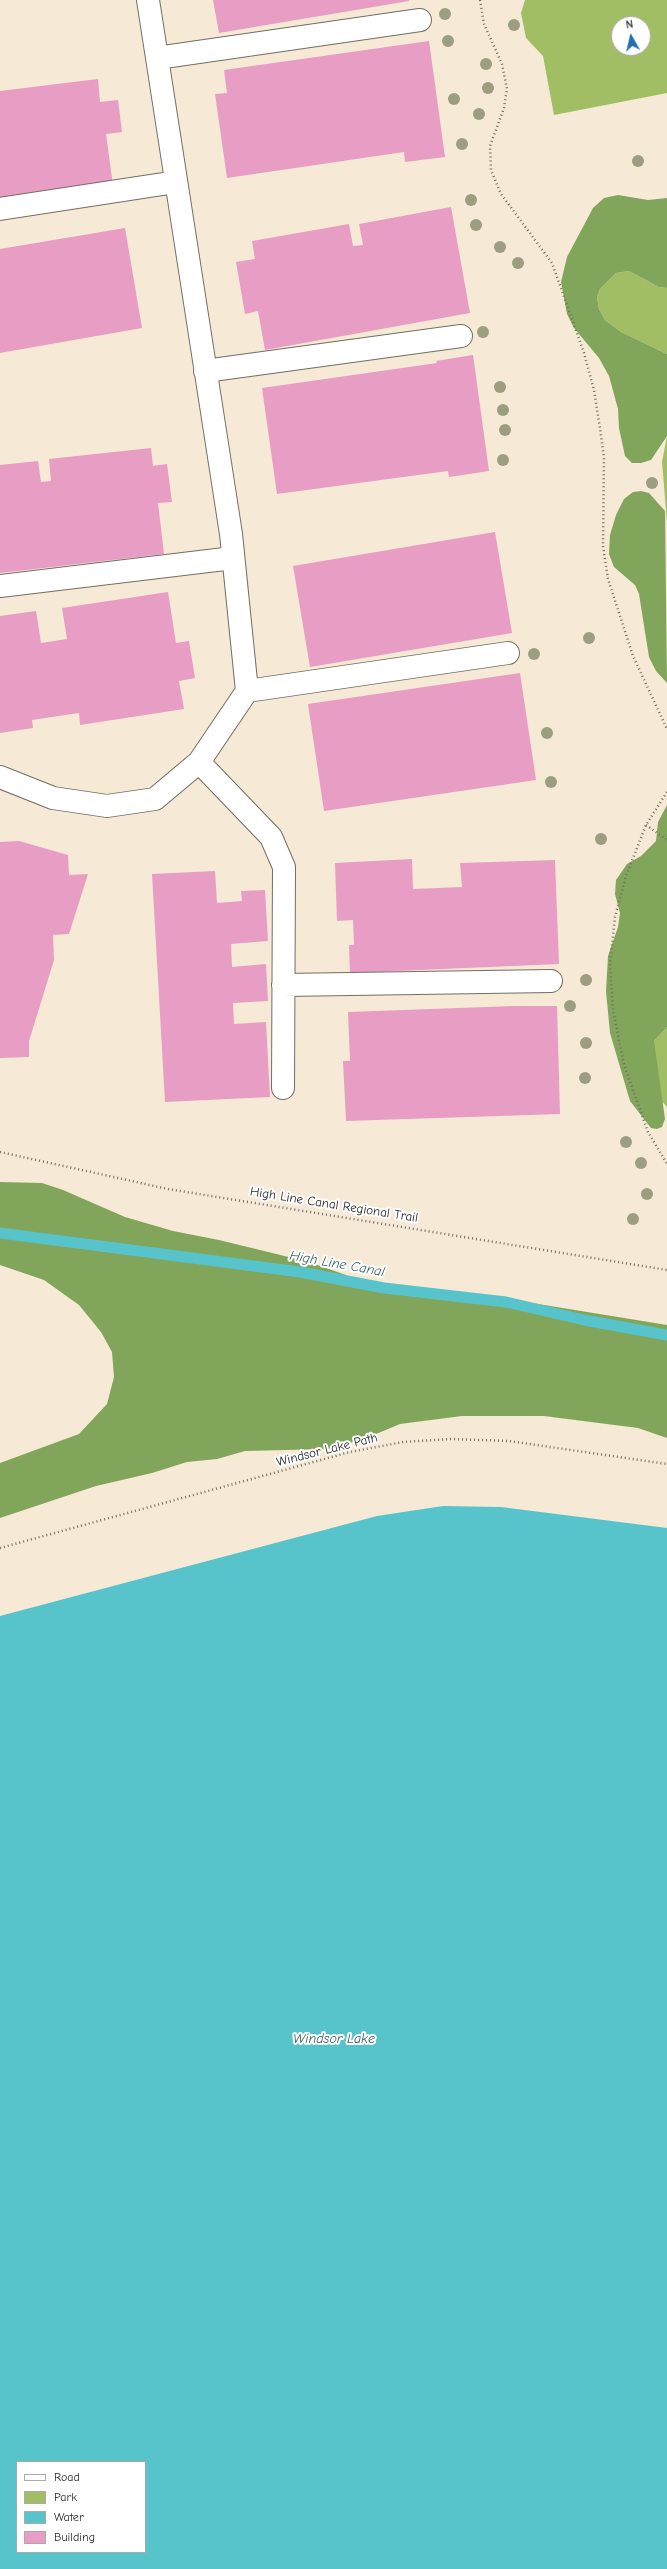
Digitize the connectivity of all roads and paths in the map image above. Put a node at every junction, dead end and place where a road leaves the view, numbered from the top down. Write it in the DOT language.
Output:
graph roads {
  1 [pos="148,0"];
  2 [pos="480,0"];
  3 [pos="420,20"];
  4 [pos="157,58"];
  5 [pos="176,182"];
  6 [pos="0,208"];
  7 [pos="461,336"];
  8 [pos="205,371"];
  9 [pos="233,558"];
  10 [pos="0,586"];
  11 [pos="508,653"];
  12 [pos="247,691"];
  13 [pos="667,729"];
  14 [pos="199,762"];
  15 [pos="0,777"];
  16 [pos="667,792"];
  17 [pos="646,825"];
  18 [pos="667,840"];
  19 [pos="550,981"];
  20 [pos="283,985"];
  21 [pos="283,1088"];
  22 [pos="0,1152"];
  23 [pos="667,1164"];
  24 [pos="667,1270"];
  25 [pos="667,1464"];
  26 [pos="0,1548"];
  1 -- 4 [label="street"];
  2 -- 13 [label="path"];
  3 -- 4 [label="street"];
  4 -- 5 [label="street"];
  5 -- 6 [label="street"];
  5 -- 8 [label="street"];
  7 -- 8 [label="street"];
  8 -- 9 [label="street"];
  9 -- 10 [label="street"];
  9 -- 12 [label="street"];
  11 -- 12 [label="street"];
  12 -- 14 [label="street"];
  14 -- 15 [label="street"];
  14 -- 20 [label="street"];
  16 -- 17 [label="path"];
  17 -- 18 [label="path"];
  17 -- 23 [label="path"];
  19 -- 20 [label="street"];
  20 -- 21 [label="street"];
  22 -- 24 [label="path, High Line Canal Regional Trail"];
  25 -- 26 [label="path, Windsor Lake Path"];
}
